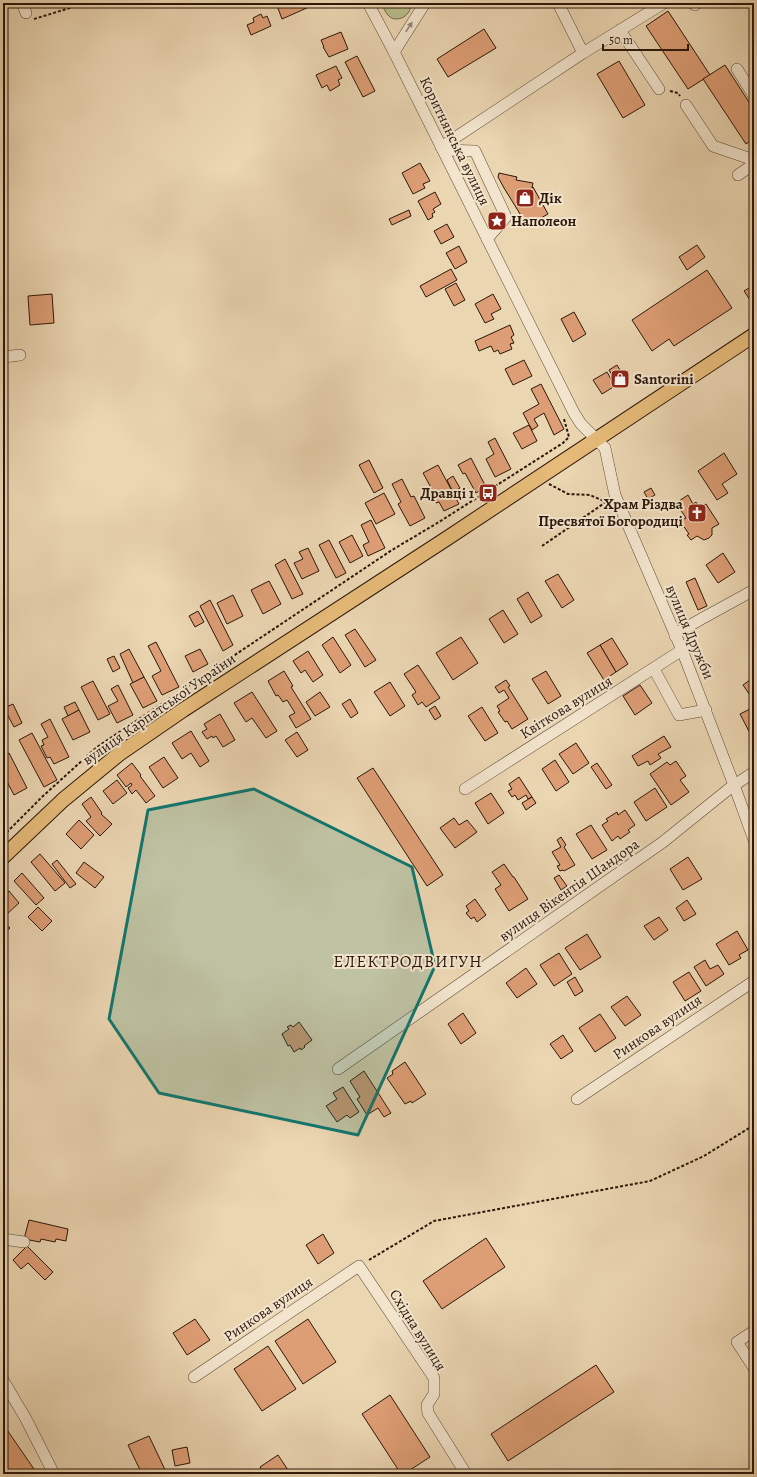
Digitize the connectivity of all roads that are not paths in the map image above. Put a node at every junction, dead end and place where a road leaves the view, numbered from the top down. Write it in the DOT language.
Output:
graph roads {
  1 [pos="368,3"];
  2 [pos="425,3"];
  3 [pos="558,3"];
  4 [pos="664,3"];
  5 [pos="620,30"];
  6 [pos="394,52"];
  7 [pos="583,53"];
  8 [pos="737,69"];
  9 [pos="659,89"];
  10 [pos="754,96"];
  11 [pos="686,104"];
  12 [pos="442,148"];
  13 [pos="754,160"];
  14 [pos="754,164"];
  15 [pos="738,175"];
  16 [pos="487,240"];
  17 [pos="754,335"];
  18 [pos="20,355"];
  19 [pos="3,356"];
  20 [pos="596,439"];
  21 [pos="754,590"];
  22 [pos="675,636"];
  23 [pos="682,650"];
  24 [pos="654,669"];
  25 [pos="706,710"];
  26 [pos="754,772"];
  27 [pos="734,785"];
  28 [pos="465,789"];
  29 [pos="754,840"];
  30 [pos="3,857"];
  31 [pos="754,981"];
  32 [pos="338,1069"];
  33 [pos="576,1099"];
  34 [pos="3,1239"];
  35 [pos="24,1242"];
  36 [pos="359,1266"];
  37 [pos="754,1331"];
  38 [pos="754,1368"];
  39 [pos="194,1377"];
  40 [pos="3,1380"];
  41 [pos="54,1474"];
  42 [pos="466,1474"];
  1 -- 6 [label="street, Коритнянська вулиця"];
  6 -- 2 [label="street, one-way"];
  3 -- 7 [label="street"];
  4 -- 5 [label="street"];
  5 -- 7 [label="street"];
  5 -- 9 [label="street"];
  6 -- 12 [label="street, Коритнянська вулиця"];
  7 -- 12 [label="street"];
  8 -- 10 [label="street"];
  11 -- 13 [label="street"];
  12 -- 16 [label="street, Коритнянська вулиця"];
  12 -- 16 [label="street"];
  14 -- 15 [label="street"];
  16 -- 20 [label="street, Коритнянська вулиця"];
  17 -- 20 [label="main road, вулиця Карпатської України"];
  18 -- 19 [label="street"];
  20 -- 22 [label="street, вулиця Дружби"];
  20 -- 30 [label="main road, вулиця Карпатської України"];
  21 -- 22 [label="street"];
  22 -- 23 [label="street, вулиця Дружби"];
  23 -- 24 [label="street, Квіткова вулиця"];
  23 -- 25 [label="street, вулиця Дружби"];
  24 -- 25 [label="street"];
  24 -- 28 [label="street, Квіткова вулиця"];
  25 -- 27 [label="street, вулиця Дружби"];
  26 -- 27 [label="street, вулиця Вікентія Шандора"];
  27 -- 29 [label="street, вулиця Дружби"];
  27 -- 32 [label="street, вулиця Вікентія Шандора"];
  31 -- 33 [label="street, Ринкова вулиця"];
  34 -- 35 [label="street"];
  36 -- 39 [label="street, Ринкова вулиця"];
  36 -- 42 [label="street, Східна вулиця"];
  37 -- 38 [label="street"];
  40 -- 41 [label="street"];
}
